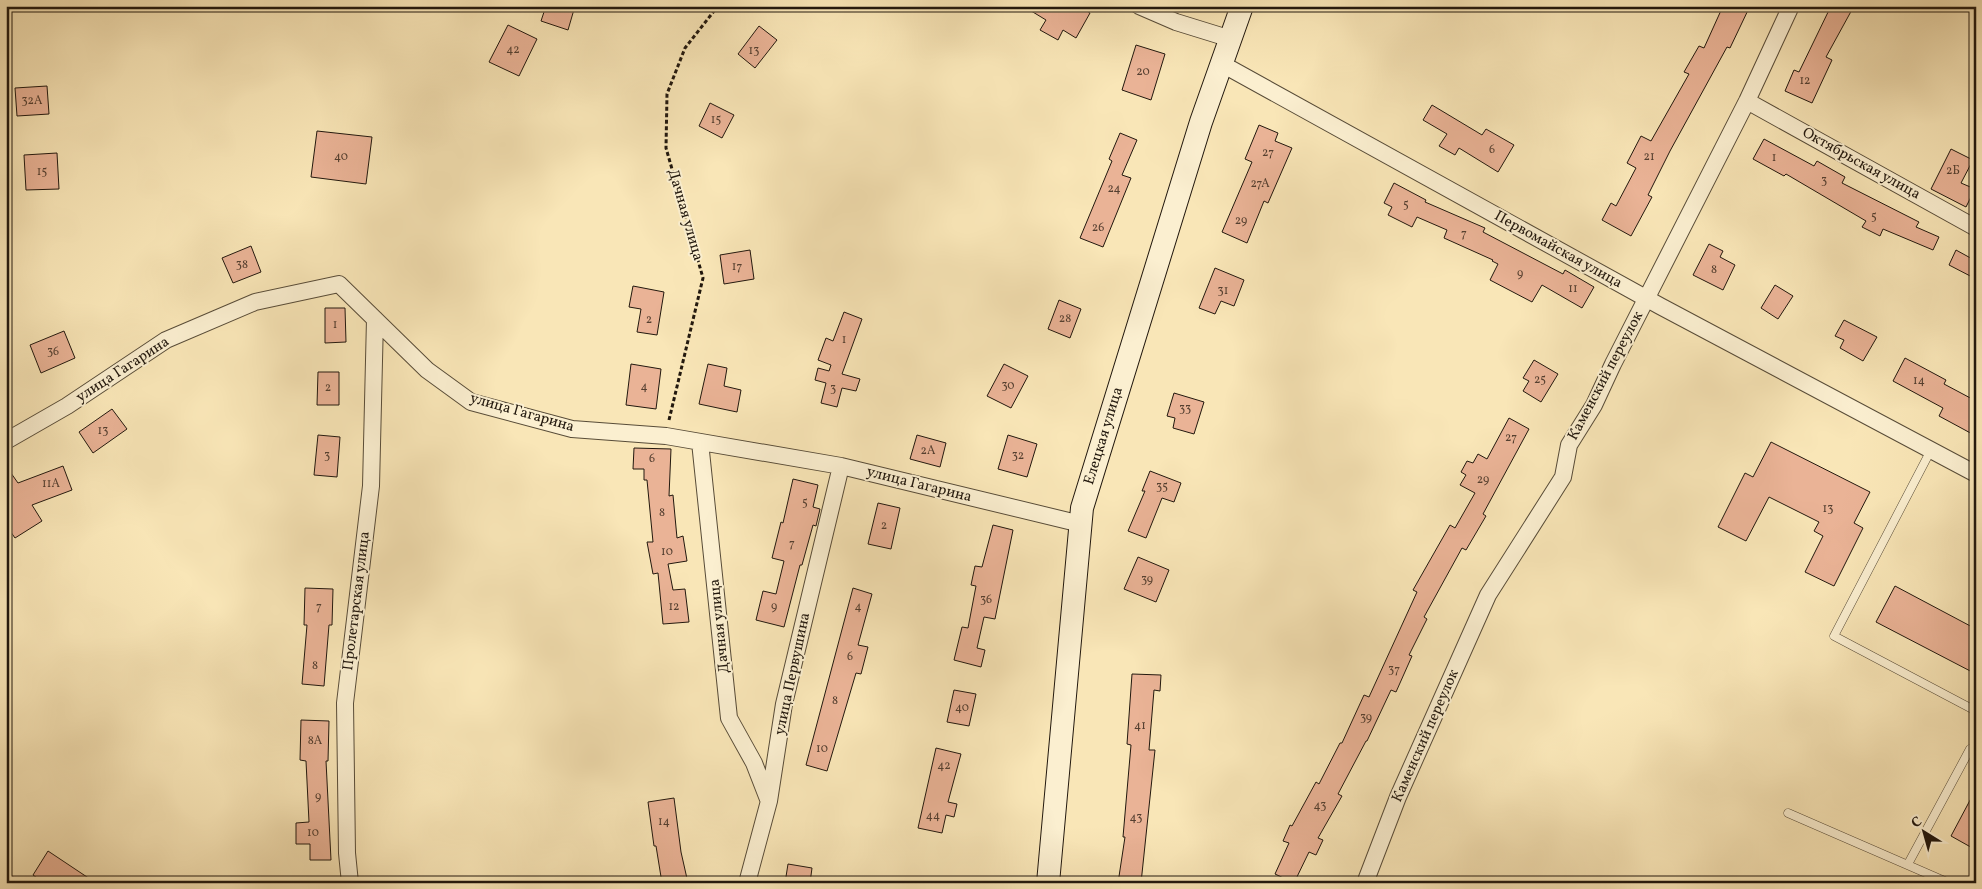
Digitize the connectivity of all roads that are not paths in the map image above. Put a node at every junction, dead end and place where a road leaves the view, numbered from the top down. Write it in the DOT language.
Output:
graph roads {
  1 [pos="1139,6"];
  2 [pos="1242,6"];
  3 [pos="1791,6"];
  4 [pos="1231,39"];
  5 [pos="1222,64"];
  6 [pos="1746,101"];
  7 [pos="1976,228"];
  8 [pos="1646,299"];
  9 [pos="375,319"];
  10 [pos="6,441"];
  11 [pos="700,442"];
  12 [pos="1930,450"];
  13 [pos="841,466"];
  14 [pos="1976,474"];
  15 [pos="1081,524"];
  16 [pos="1976,711"];
  17 [pos="1970,749"];
  18 [pos="769,801"];
  19 [pos="1788,813"];
  20 [pos="1908,864"];
  21 [pos="350,883"];
  22 [pos="747,883"];
  23 [pos="1048,883"];
  24 [pos="1365,883"];
  25 [pos="1950,883"];
  1 -- 4 [label="street"];
  2 -- 4 [label="main road, Елецкая улица"];
  3 -- 6 [label="street, Каменский переулок"];
  4 -- 5 [label="main road, Елецкая улица"];
  5 -- 8 [label="street, Первомайская улица"];
  5 -- 15 [label="main road, Елецкая улица"];
  6 -- 7 [label="street, Октябрьская улица"];
  6 -- 8 [label="street, Каменский переулок"];
  8 -- 12 [label="street, Первомайская улица"];
  8 -- 24 [label="street, Каменский переулок"];
  9 -- 10 [label="street, улица Гагарина"];
  9 -- 11 [label="street, улица Гагарина"];
  9 -- 21 [label="street, Пролетарская улица"];
  11 -- 13 [label="street, улица Гагарина"];
  11 -- 18 [label="street, Дачная улица"];
  12 -- 14 [label="street, Первомайская улица"];
  12 -- 16 [label="lane"];
  13 -- 15 [label="street, улица Гагарина"];
  13 -- 18 [label="street, улица Первушина"];
  15 -- 23 [label="main road, Елецкая улица"];
  17 -- 20 [label="lane"];
  18 -- 22 [label="street, улица Первушина"];
  19 -- 20 [label="lane"];
  20 -- 25 [label="lane"];
}
